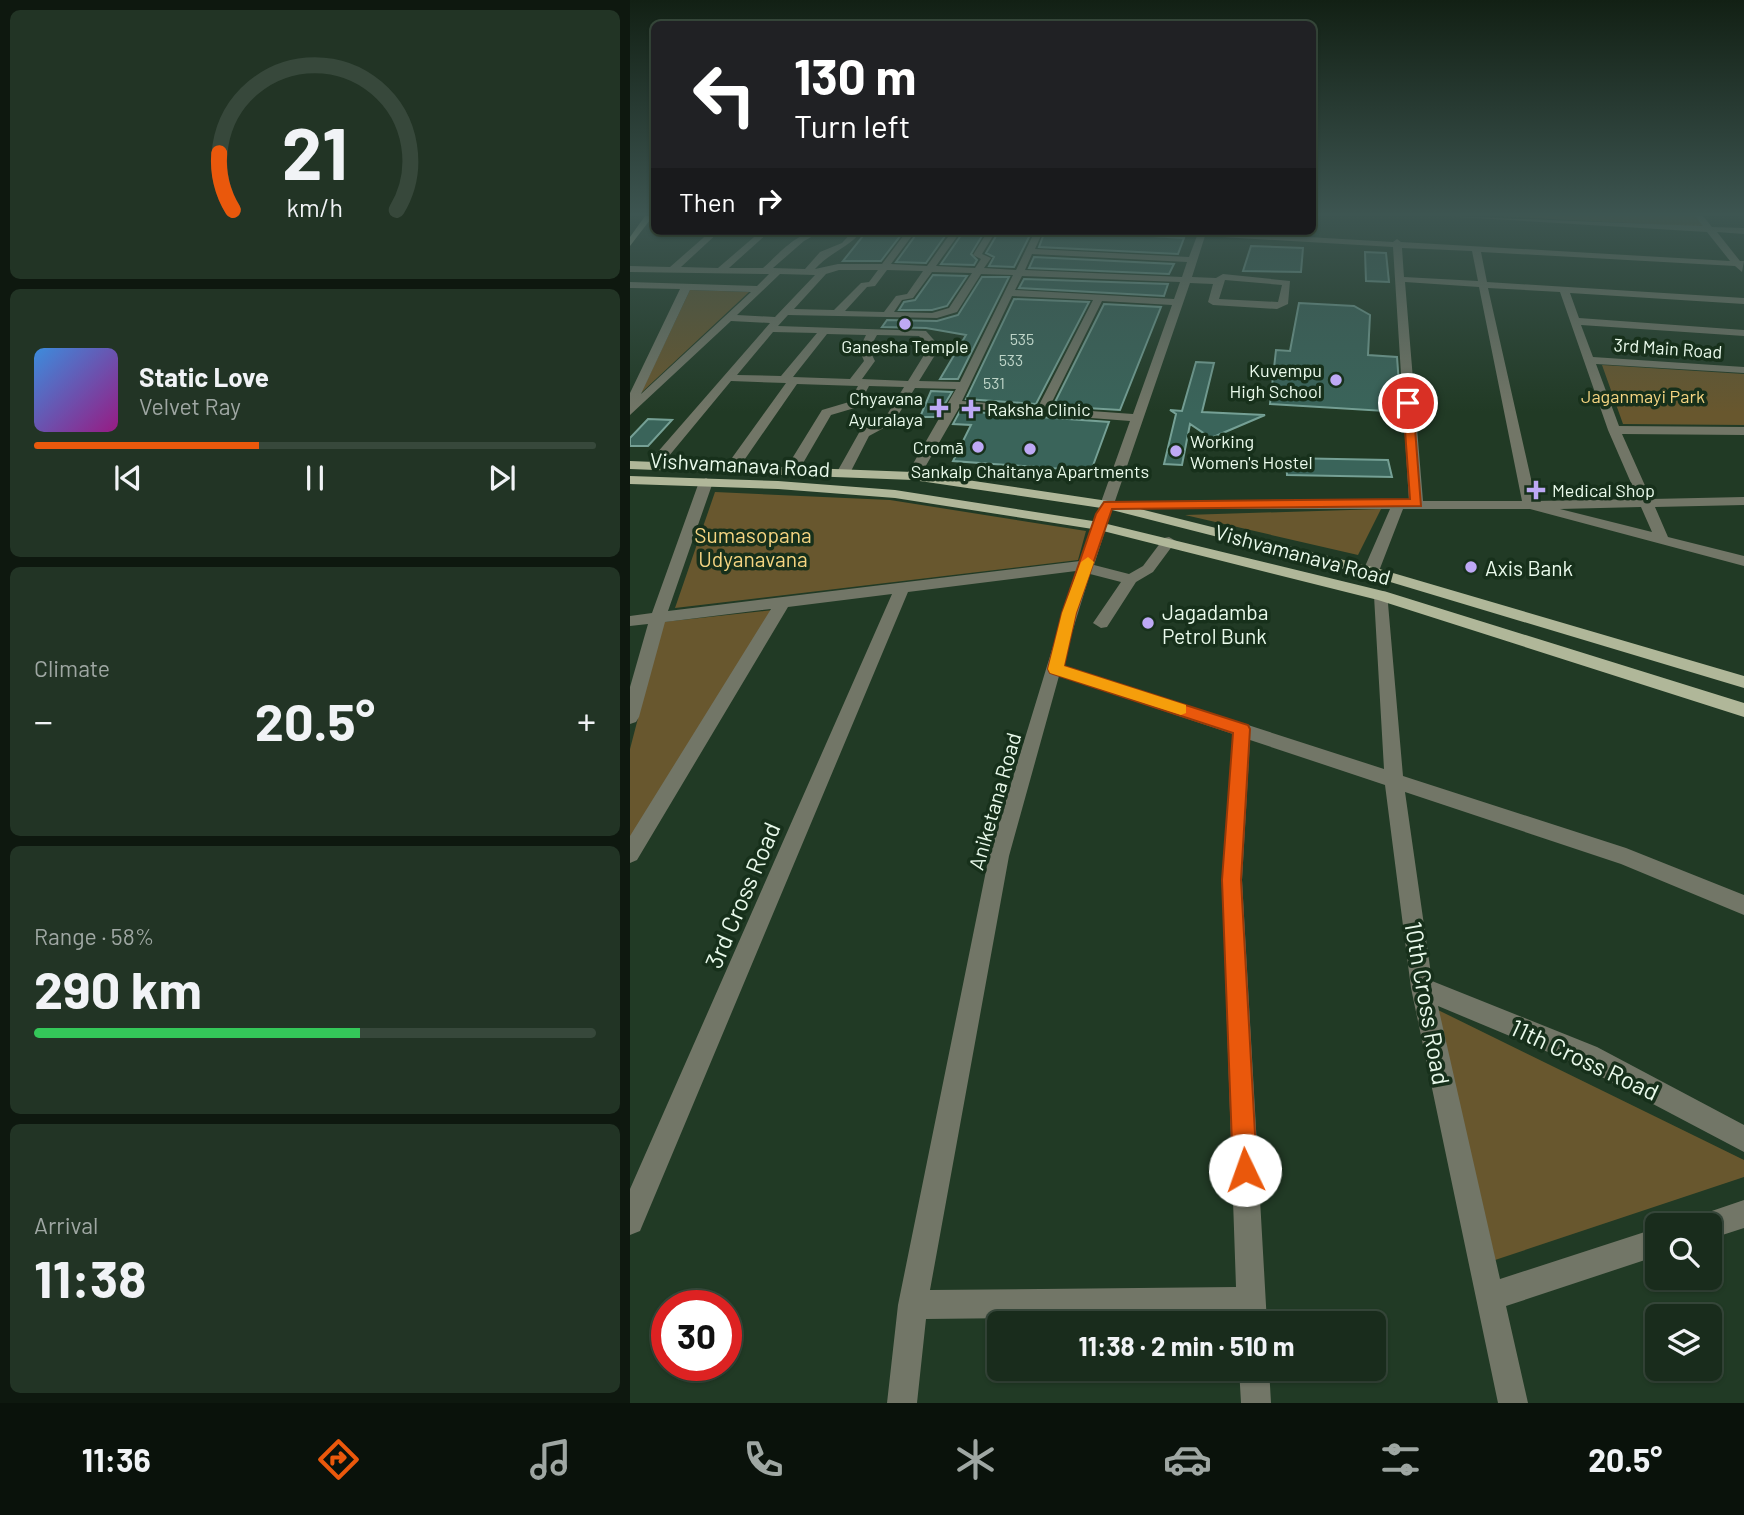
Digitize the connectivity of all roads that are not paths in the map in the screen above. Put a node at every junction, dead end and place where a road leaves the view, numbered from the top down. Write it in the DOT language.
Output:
graph roads {
  1 [pos="767,281"];
  2 [pos="814,281"];
  3 [pos="874,281"];
  4 [pos="921,281"];
  5 [pos="971,281"];
  6 [pos="1014,281"];
  7 [pos="1184,281"];
  8 [pos="1218,281"];
  9 [pos="1267,281"];
  10 [pos="1398,281"];
  11 [pos="1428,281"];
  12 [pos="1483,281"];
  13 [pos="630,285"];
  14 [pos="1484,286"];
  15 [pos="686,287"];
  16 [pos="759,289"];
  17 [pos="1564,290"];
  18 [pos="1009,293"];
  19 [pos="1099,298"];
  20 [pos="1744,301"];
  21 [pos="1177,302"];
  22 [pos="837,313"];
  23 [pos="887,314"];
  24 [pos="933,316"];
  25 [pos="729,318"];
  26 [pos="778,320"];
  27 [pos="1575,321"];
  28 [pos="824,331"];
  29 [pos="873,332"];
  30 [pos="922,333"];
  31 [pos="1744,333"];
  32 [pos="1589,360"];
  33 [pos="1744,370"];
  34 [pos="729,377"];
  35 [pos="789,380"];
  36 [pos="859,383"];
  37 [pos="910,384"];
  38 [pos="963,386"];
  39 [pos="955,404"];
  40 [pos="630,405"];
  41 [pos="630,411"];
  42 [pos="1042,411"];
  43 [pos="1136,418"];
  44 [pos="1614,430"];
  45 [pos="1744,430"];
  46 [pos="630,465"];
  47 [pos="654,465"];
  48 [pos="731,468"];
  49 [pos="792,470"];
  50 [pos="844,472"];
  51 [pos="913,476"];
  52 [pos="630,481"];
  53 [pos="706,482"];
  54 [pos="1744,501"];
  55 [pos="1399,503"];
  56 [pos="1416,503"];
  57 [pos="1646,503"];
  58 [pos="1108,505"];
  59 [pos="1530,505"];
  60 [pos="1099,526"];
  61 [pos="1662,539"];
  62 [pos="1169,541"];
  63 [pos="1744,561"];
  64 [pos="1086,566"];
  65 [pos="1371,571"];
  66 [pos="1131,579"];
  67 [pos="902,589"];
  68 [pos="1382,597"];
  69 [pos="782,604"];
  70 [pos="658,618"];
  71 [pos="630,621"];
  72 [pos="1101,623"];
  73 [pos="1056,669"];
  74 [pos="1744,681"];
  75 [pos="1744,710"];
  76 [pos="630,717"];
  77 [pos="1242,729"];
  78 [pos="1394,780"];
  79 [pos="630,854"];
  80 [pos="1744,905"];
  81 [pos="1422,988"];
  82 [pos="1744,1139"];
  83 [pos="1744,1214"];
  84 [pos="630,1221"];
  85 [pos="1722,1221"];
  86 [pos="1645,1246"];
  87 [pos="1490,1297"];
  88 [pos="913,1305"];
  89 [pos="1203,1311"];
  90 [pos="1251,1311"];
  91 [pos="1255,1381"];
  92 [pos="902,1403"];
  93 [pos="1256,1403"];
  94 [pos="1513,1403"];
  1 -- 16 [label="street"];
  2 -- 26 [label="street"];
  3 -- 22 [label="street"];
  4 -- 23 [label="street"];
  5 -- 24 [label="street"];
  6 -- 18 [label="street"];
  7 -- 21 [label="street, Aniketana Road"];
  8 -- 9 [label="street"];
  10 -- 56 [label="street"];
  11 -- 14 [label="street"];
  12 -- 14 [label="street"];
  13 -- 15 [label="street"];
  14 -- 17 [label="street"];
  14 -- 59 [label="street"];
  15 -- 16 [label="street"];
  15 -- 40 [label="street"];
  16 -- 25 [label="street"];
  17 -- 20 [label="street"];
  17 -- 27 [label="street"];
  18 -- 19 [label="street"];
  18 -- 38 [label="street"];
  19 -- 21 [label="street"];
  19 -- 42 [label="street"];
  21 -- 43 [label="street, Aniketana Road"];
  22 -- 23 [label="street"];
  22 -- 26 [label="street"];
  23 -- 24 [label="street"];
  24 -- 30 [label="street"];
  25 -- 26 [label="street"];
  25 -- 41 [label="street"];
  26 -- 28 [label="street"];
  26 -- 34 [label="street"];
  27 -- 31 [label="street"];
  27 -- 32 [label="street"];
  28 -- 29 [label="street"];
  28 -- 35 [label="street"];
  29 -- 30 [label="street"];
  29 -- 36 [label="street"];
  30 -- 37 [label="street"];
  32 -- 33 [label="street, 3rd Main Road"];
  32 -- 44 [label="street"];
  34 -- 35 [label="street"];
  34 -- 47 [label="street"];
  35 -- 36 [label="street"];
  35 -- 48 [label="street"];
  36 -- 37 [label="street"];
  36 -- 49 [label="street"];
  37 -- 38 [label="street"];
  37 -- 50 [label="street"];
  38 -- 39 [label="street"];
  39 -- 42 [label="street"];
  39 -- 51 [label="street"];
  42 -- 43 [label="street"];
  43 -- 58 [label="street, Aniketana Road"];
  44 -- 45 [label="street"];
  44 -- 57 [label="street"];
  46 -- 47 [label="main road, Vishvamanava Road"];
  47 -- 48 [label="main road, Vishvamanava Road"];
  48 -- 49 [label="main road, Vishvamanava Road"];
  49 -- 50 [label="main road, Vishvamanava Road"];
  50 -- 51 [label="main road, Vishvamanava Road"];
  51 -- 58 [label="main road, Vishvamanava Road"];
  52 -- 53 [label="main road, Vishvamanava Road"];
  53 -- 60 [label="main road, Vishvamanava Road"];
  53 -- 70 [label="street"];
  54 -- 57 [label="street"];
  55 -- 56 [label="street"];
  55 -- 58 [label="street"];
  55 -- 65 [label="street"];
  56 -- 59 [label="street"];
  57 -- 59 [label="street"];
  57 -- 61 [label="street"];
  58 -- 60 [label="street, Aniketana Road"];
  58 -- 65 [label="main road, Vishvamanava Road"];
  59 -- 61 [label="street"];
  60 -- 62 [label="main road, Vishvamanava Road"];
  60 -- 64 [label="street, Aniketana Road"];
  61 -- 63 [label="street"];
  62 -- 66 [label="street"];
  62 -- 68 [label="main road, Vishvamanava Road"];
  64 -- 66 [label="street"];
  64 -- 67 [label="street"];
  64 -- 73 [label="street, Aniketana Road"];
  65 -- 74 [label="main road, Vishvamanava Road"];
  66 -- 72 [label="street"];
  67 -- 69 [label="street"];
  67 -- 84 [label="street, 3rd Cross Road"];
  68 -- 75 [label="main road, Vishvamanava Road"];
  68 -- 78 [label="street, 10th Cross Road"];
  69 -- 70 [label="street"];
  69 -- 79 [label="street"];
  70 -- 71 [label="street"];
  70 -- 76 [label="street"];
  73 -- 77 [label="street"];
  73 -- 88 [label="street, Aniketana Road"];
  77 -- 78 [label="street"];
  77 -- 90 [label="street"];
  78 -- 80 [label="street"];
  78 -- 81 [label="street, 10th Cross Road"];
  81 -- 82 [label="street, 11th Cross Road"];
  81 -- 87 [label="street, 10th Cross Road"];
  83 -- 85 [label="street"];
  86 -- 87 [label="street"];
  87 -- 94 [label="street, 10th Cross Road"];
  88 -- 89 [label="street"];
  88 -- 92 [label="street, Aniketana Road"];
  91 -- 93 [label="street"];
}
